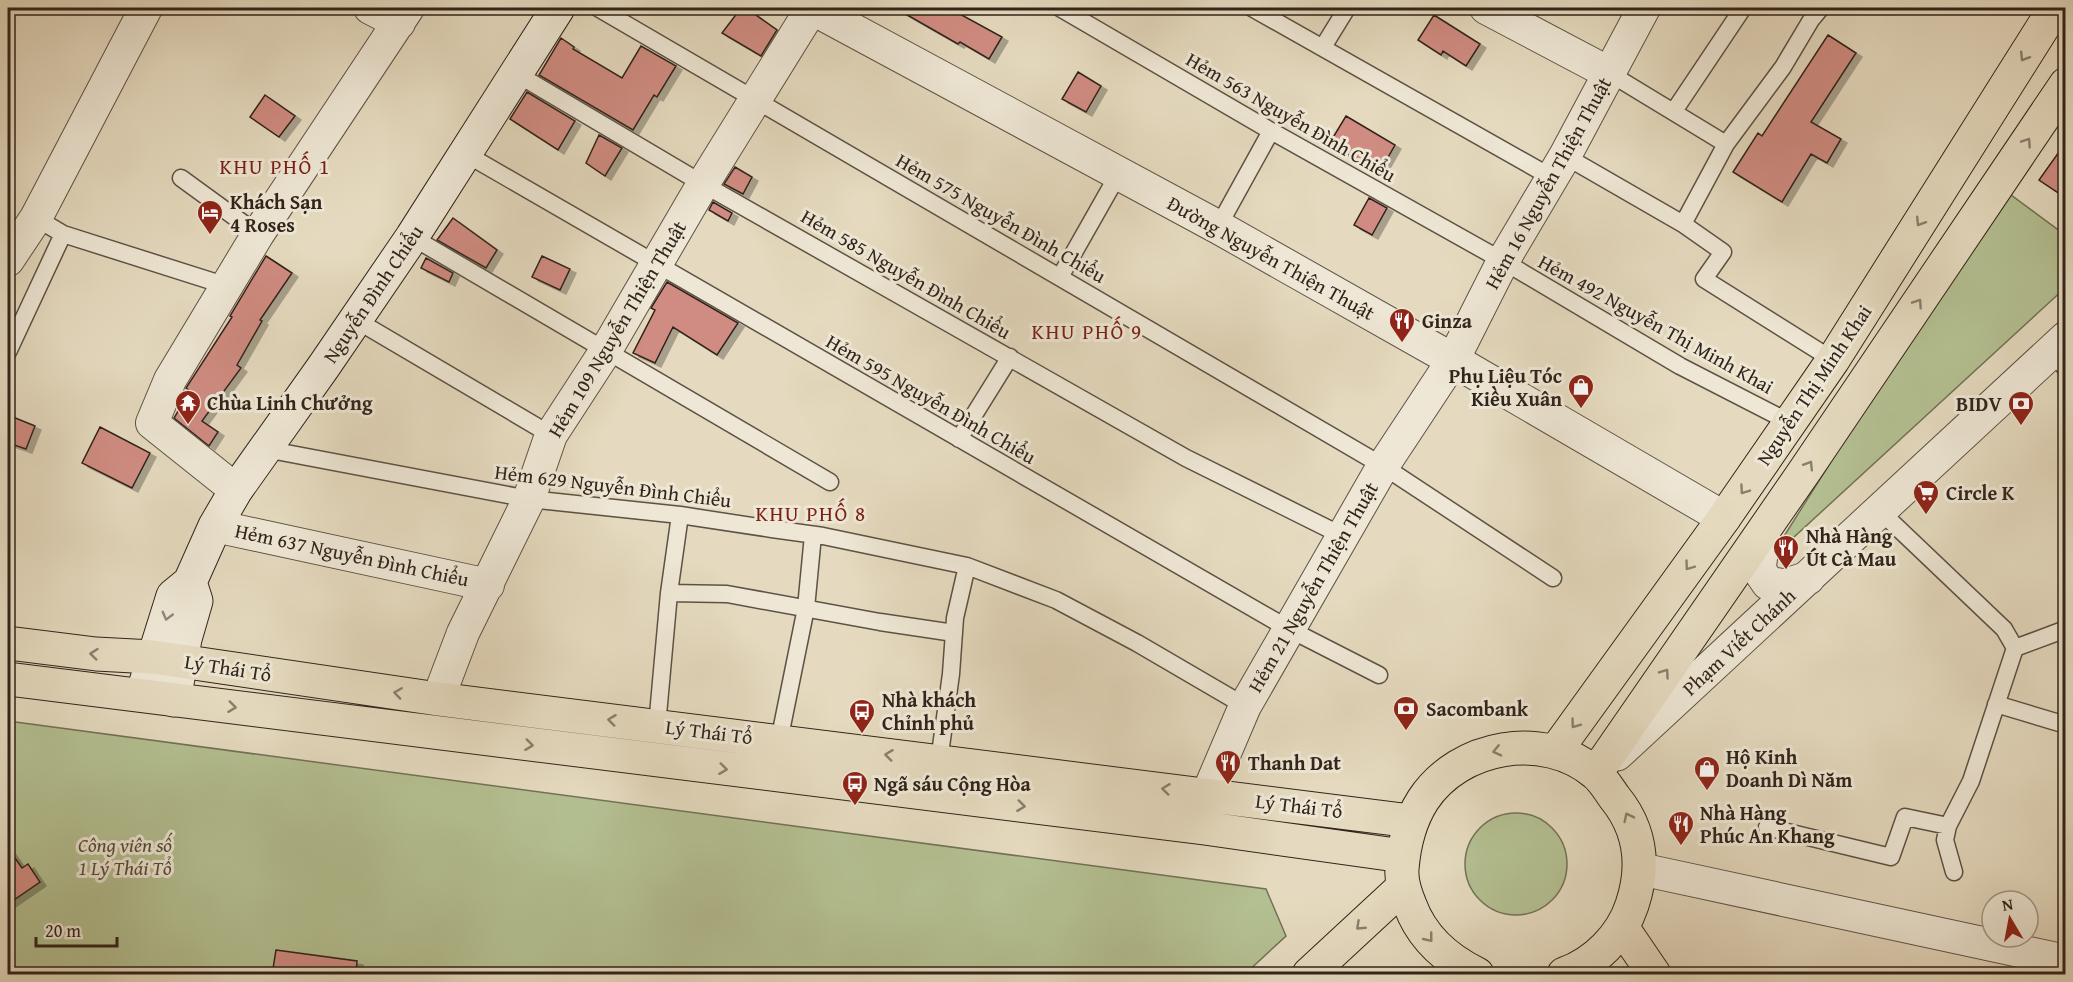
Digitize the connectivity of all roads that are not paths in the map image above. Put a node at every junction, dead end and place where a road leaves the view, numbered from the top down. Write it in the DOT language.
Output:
graph roads {
  1 [pos="146,8"];
  2 [pos="370,8"];
  3 [pos="558,8"];
  4 [pos="598,8"];
  5 [pos="812,8"];
  6 [pos="1060,8"];
  7 [pos="1252,8"];
  8 [pos="1347,8"];
  9 [pos="1486,8"];
  10 [pos="1644,8"];
  11 [pos="1743,8"];
  12 [pos="1821,8"];
  13 [pos="2055,8"];
  14 [pos="404,15"];
  15 [pos="1323,47"];
  16 [pos="1609,73"];
  17 [pos="517,74"];
  18 [pos="2066,84"];
  19 [pos="757,99"];
  20 [pos="1674,111"];
  21 [pos="1271,130"];
  22 [pos="1726,144"];
  23 [pos="466,154"];
  24 [pos="1558,167"];
  25 [pos="1119,173"];
  26 [pos="181,178"];
  27 [pos="703,184"];
  28 [pos="36,218"];
  29 [pos="1683,224"];
  30 [pos="1218,227"];
  31 [pos="63,234"];
  32 [pos="258,234"];
  33 [pos="412,237"];
  34 [pos="8,260"];
  35 [pos="1503,261"];
  36 [pos="656,265"];
  37 [pos="1060,277"];
  38 [pos="227,286"];
  39 [pos="356,320"];
  40 [pos="8,352"];
  41 [pos="605,352"];
  42 [pos="2061,353"];
  43 [pos="1010,357"];
  44 [pos="1453,360"];
  45 [pos="1833,360"];
  46 [pos="1789,422"];
  47 [pos="551,435"];
  48 [pos="959,439"];
  49 [pos="265,449"];
  50 [pos="1383,466"];
  51 [pos="830,482"];
  52 [pos="236,490"];
  53 [pos="529,499"];
  54 [pos="1879,510"];
  55 [pos="680,515"];
  56 [pos="1724,518"];
  57 [pos="215,526"];
  58 [pos="1764,531"];
  59 [pos="813,535"];
  60 [pos="1343,536"];
  61 [pos="967,566"];
  62 [pos="1553,578"];
  63 [pos="1808,578"];
  64 [pos="488,585"];
  65 [pos="669,593"];
  66 [pos="806,608"];
  67 [pos="1289,629"];
  68 [pos="2066,629"];
  69 [pos="954,633"];
  70 [pos="8,643"];
  71 [pos="2015,648"];
  72 [pos="167,659"];
  73 [pos="1379,675"];
  74 [pos="8,679"];
  75 [pos="142,695"];
  76 [pos="438,699"];
  77 [pos="174,700"];
  78 [pos="1996,704"];
  79 [pos="1245,706"];
  80 [pos="486,722"];
  81 [pos="2066,725"];
  82 [pos="657,726"];
  83 [pos="780,741"];
  84 [pos="1555,752"];
  85 [pos="939,761"];
  86 [pos="1596,773"];
  87 [pos="1207,795"];
  88 [pos="1412,821"];
  89 [pos="1948,825"];
  90 [pos="1767,827"];
  91 [pos="1204,828"];
  92 [pos="1640,869"];
  93 [pos="1403,871"];
  94 [pos="1953,872"];
  95 [pos="1615,950"];
  96 [pos="2066,961"];
  97 [pos="1309,975"];
  98 [pos="1477,975"];
  99 [pos="1564,975"];
  100 [pos="1654,975"];
  1 -- 28 [label="street"];
  2 -- 14 [label="street"];
  3 -- 17 [label="street, Nguyễn Đình Chiểu"];
  4 -- 19 [label="lane, Hẻm 575 Nguyễn Ðình Chiểu"];
  5 -- 19 [label="street, Hẻm 109 Nguyễn Thiện Thuật"];
  5 -- 25 [label="street, Đường Nguyễn Thiện Thuật"];
  6 -- 21 [label="lane, Hẻm 563 Nguyễn Ðình Chiểu"];
  7 -- 15 [label="lane"];
  8 -- 15 [label="lane"];
  9 -- 16 [label="street"];
  10 -- 16 [label="street, Hẻm 16 Nguyễn Thiện Thuật"];
  11 -- 20 [label="lane"];
  12 -- 22 [label="lane"];
  13 -- 45 [label="main road, Nguyễn Thị Minh Khai, one-way"];
  14 -- 32 [label="street"];
  15 -- 24 [label="lane"];
  16 -- 20 [label="lane"];
  16 -- 24 [label="street, Hẻm 16 Nguyễn Thiện Thuật"];
  17 -- 23 [label="street, Nguyễn Đình Chiểu"];
  17 -- 27 [label="lane, Hẻm 585 Nguyễn Ðình Chiểu"];
  58 -- 18 [label="main road, Nguyễn Thị Minh Khai, one-way"];
  19 -- 27 [label="street, Hẻm 109 Nguyễn Thiện Thuật"];
  19 -- 37 [label="lane, Hẻm 575 Nguyễn Ðình Chiểu"];
  20 -- 22 [label="lane"];
  21 -- 30 [label="lane"];
  21 -- 35 [label="lane, Hẻm 563 Nguyễn Ðình Chiểu"];
  22 -- 29 [label="lane"];
  23 -- 33 [label="street, Nguyễn Đình Chiểu"];
  23 -- 36 [label="lane, Hẻm 595 Nguyễn Ðình Chiểu"];
  24 -- 29 [label="lane"];
  24 -- 35 [label="street, Hẻm 16 Nguyễn Thiện Thuật"];
  25 -- 30 [label="street, Đường Nguyễn Thiện Thuật"];
  25 -- 37 [label="lane"];
  26 -- 32 [label="lane"];
  27 -- 36 [label="street, Hẻm 109 Nguyễn Thiện Thuật"];
  27 -- 43 [label="lane, Hẻm 585 Nguyễn Ðình Chiểu"];
  28 -- 31 [label="lane"];
  28 -- 34 [label="street"];
  29 -- 45 [label="lane"];
  30 -- 44 [label="street, Đường Nguyễn Thiện Thuật"];
  31 -- 38 [label="lane"];
  31 -- 40 [label="lane"];
  32 -- 38 [label="street"];
  33 -- 39 [label="street, Nguyễn Đình Chiểu"];
  33 -- 41 [label="lane"];
  35 -- 44 [label="street, Hẻm 16 Nguyễn Thiện Thuật"];
  35 -- 46 [label="lane, Hẻm 492 Nguyễn Thị Minh Khai"];
  36 -- 41 [label="street, Hẻm 109 Nguyễn Thiện Thuật"];
  36 -- 48 [label="lane, Hẻm 595 Nguyễn Ðình Chiểu"];
  37 -- 50 [label="lane, Hẻm 575 Nguyễn Ðình Chiểu"];
  38 -- 52 [label="street"];
  39 -- 47 [label="lane"];
  39 -- 49 [label="street, Nguyễn Đình Chiểu"];
  41 -- 47 [label="street, Hẻm 109 Nguyễn Thiện Thuật"];
  41 -- 51 [label="lane"];
  42 -- 54 [label="street, Phạm Viết Chánh"];
  43 -- 48 [label="lane"];
  43 -- 60 [label="lane, Hẻm 585 Nguyễn Ðình Chiểu"];
  44 -- 50 [label="street, Hẻm 21 Nguyễn Thiện Thuật"];
  44 -- 56 [label="street, Đường Nguyễn Thiện Thuật"];
  45 -- 46 [label="main road, Nguyễn Thị Minh Khai"];
  46 -- 56 [label="main road, Nguyễn Thị Minh Khai, one-way"];
  47 -- 53 [label="street, Hẻm 109 Nguyễn Thiện Thuật"];
  48 -- 67 [label="lane, Hẻm 595 Nguyễn Ðình Chiểu"];
  49 -- 52 [label="street, Nguyễn Đình Chiểu"];
  49 -- 53 [label="lane, Hẻm 629 Nguyễn Ðình Chiểu"];
  50 -- 60 [label="street, Hẻm 21 Nguyễn Thiện Thuật"];
  50 -- 62 [label="lane, Hẻm 575 Nguyễn Ðình Chiểu"];
  52 -- 57 [label="street, Nguyễn Đình Chiểu"];
  53 -- 55 [label="lane, Hẻm 629 Nguyễn Ðình Chiểu"];
  53 -- 64 [label="street, Hẻm 109 Nguyễn Thiện Thuật"];
  54 -- 63 [label="street, Phạm Viết Chánh"];
  54 -- 71 [label="lane"];
  55 -- 59 [label="lane, Hẻm 629 Nguyễn Ðình Chiểu"];
  55 -- 65 [label="lane"];
  56 -- 84 [label="main road, Nguyễn Thị Minh Khai, one-way"];
  57 -- 64 [label="street, Hẻm 637 Nguyễn Ðình Chiểu"];
  57 -- 72 [label="street, Nguyễn Đình Chiểu"];
  58 -- 63 [label="street"];
  86 -- 58 [label="main road, Nguyễn Thị Minh Khai, one-way"];
  59 -- 61 [label="lane, Hẻm 629 Nguyễn Ðình Chiểu"];
  59 -- 66 [label="lane"];
  60 -- 67 [label="street, Hẻm 21 Nguyễn Thiện Thuật"];
  61 -- 69 [label="lane"];
  61 -- 79 [label="lane, Hẻm 629 Nguyễn Ðình Chiểu"];
  63 -- 86 [label="street, Phạm Viết Chánh"];
  64 -- 76 [label="street, Hẻm 109 Nguyễn Thiện Thuật"];
  65 -- 66 [label="lane"];
  65 -- 82 [label="lane"];
  66 -- 69 [label="lane"];
  66 -- 83 [label="lane"];
  67 -- 73 [label="lane, Hẻm 595 Nguyễn Ðình Chiểu"];
  67 -- 79 [label="street, Hẻm 21 Nguyễn Thiện Thuật"];
  68 -- 71 [label="lane"];
  69 -- 85 [label="lane"];
  72 -- 70 [label="main road, Lý Thái Tổ, one-way"];
  71 -- 78 [label="lane"];
  72 -- 75 [label="street"];
  76 -- 72 [label="main road, Lý Thái Tổ, one-way"];
  72 -- 77 [label="street"];
  74 -- 75 [label="main road, Lý Thái Tổ"];
  75 -- 77 [label="main road, Lý Thái Tổ"];
  76 -- 80 [label="main road, Lý Thái Tổ"];
  77 -- 80 [label="main road, Lý Thái Tổ, one-way"];
  78 -- 81 [label="lane"];
  78 -- 89 [label="lane"];
  79 -- 87 [label="street, Hẻm 21 Nguyễn Thiện Thuật"];
  82 -- 80 [label="main road, Lý Thái Tổ, one-way"];
  80 -- 91 [label="main road, Lý Thái Tổ, one-way"];
  82 -- 83 [label="main road, Lý Thái Tổ"];
  85 -- 83 [label="main road, Lý Thái Tổ, one-way"];
  84 -- 86 [label="main road"];
  84 -- 88 [label="main road, one-way"];
  87 -- 85 [label="main road, Lý Thái Tổ, one-way"];
  92 -- 86 [label="main road, one-way"];
  87 -- 88 [label="main road, Lý Thái Tổ"];
  87 -- 91 [label="street, Hẻm 21 Nguyễn Thiện Thuật"];
  88 -- 93 [label="main road"];
  89 -- 90 [label="lane"];
  89 -- 94 [label="lane"];
  91 -- 93 [label="main road, Lý Thái Tổ"];
  92 -- 95 [label="main road"];
  92 -- 96 [label="street"];
  93 -- 97 [label="main road, one-way"];
  93 -- 98 [label="main road, one-way"];
  95 -- 99 [label="main road"];
  95 -- 100 [label="main road"];
}
